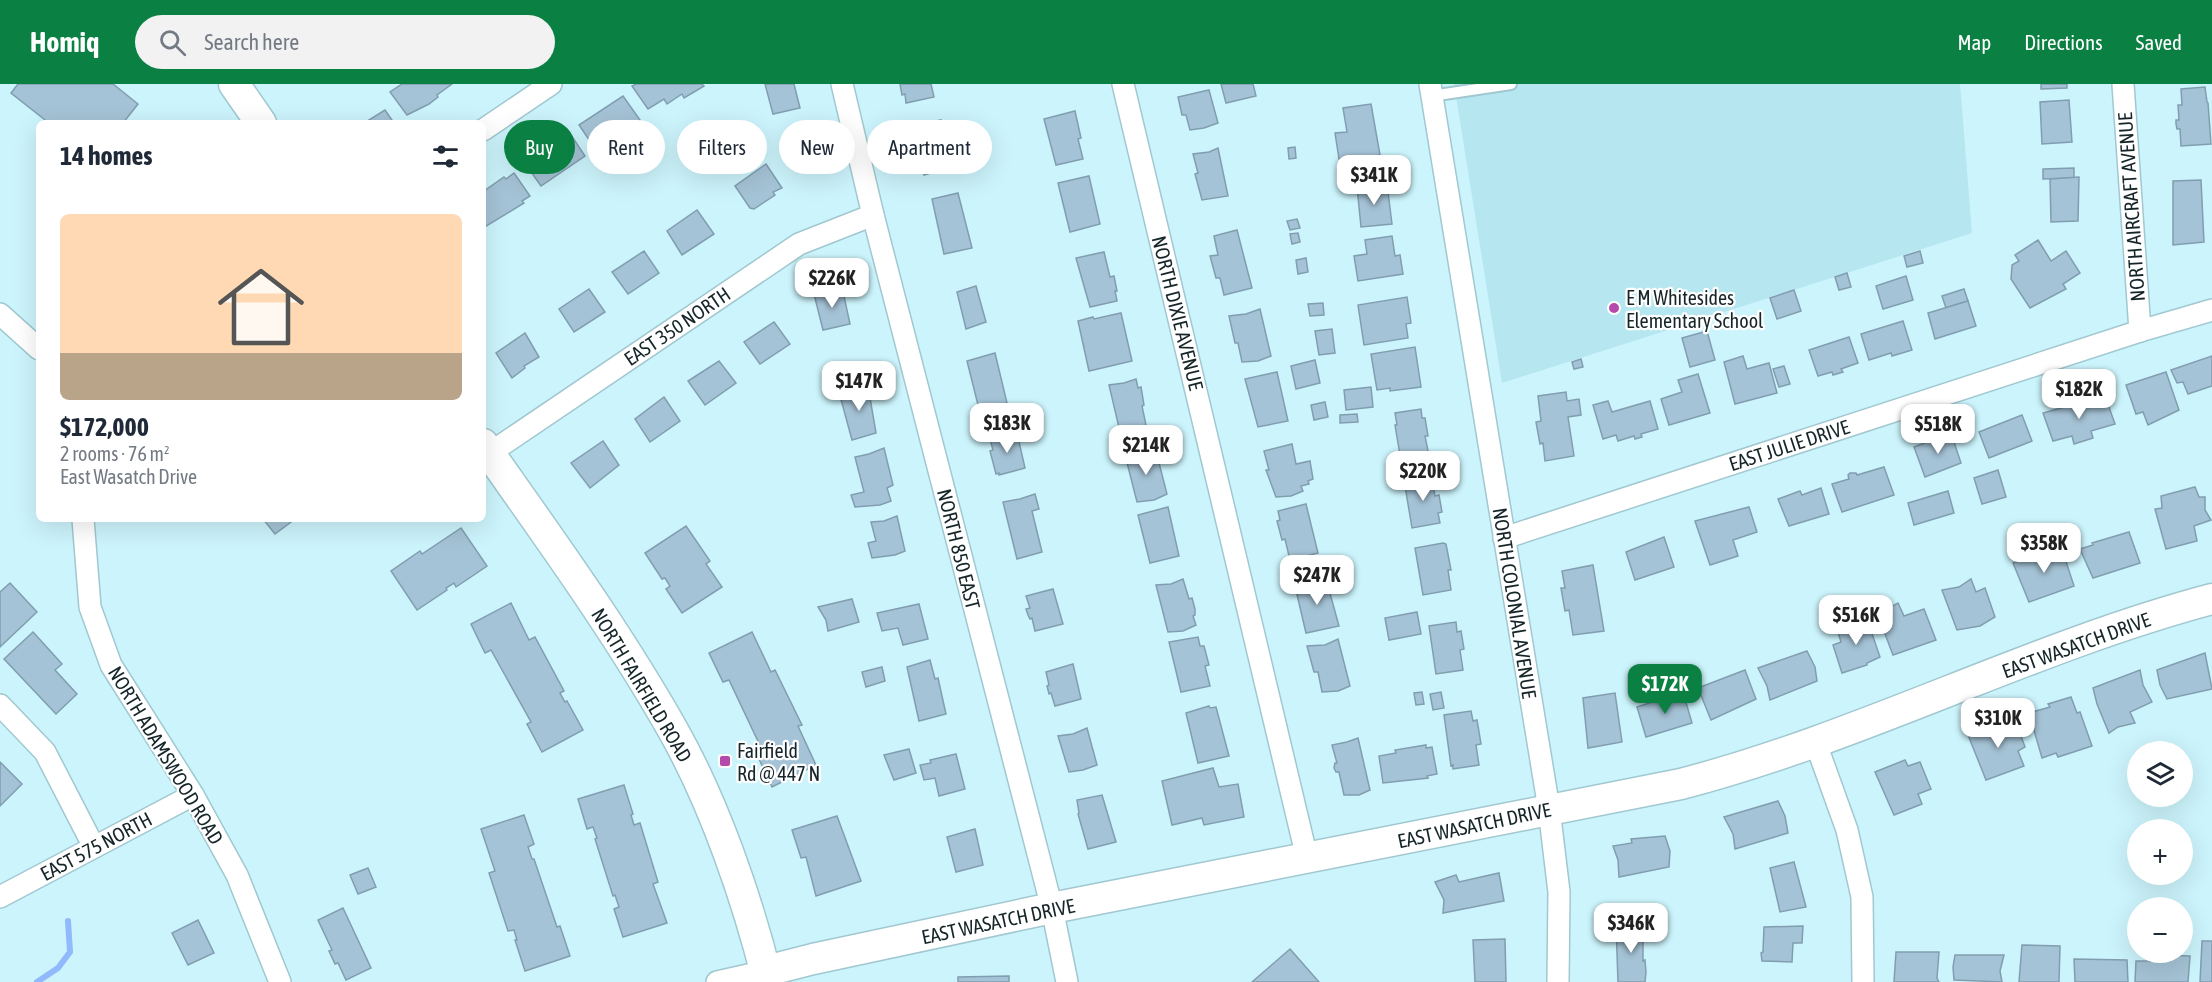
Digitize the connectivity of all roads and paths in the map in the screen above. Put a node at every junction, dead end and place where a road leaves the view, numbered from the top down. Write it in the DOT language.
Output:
graph roads {
  1 [pos="234,84"];
  2 [pos="551,84"];
  3 [pos="842,84"];
  4 [pos="1123,84"];
  5 [pos="1511,84"];
  6 [pos="2123,84"];
  7 [pos="1430,90"];
  8 [pos="259,120"];
  9 [pos="486,128"];
  10 [pos="873,215"];
  11 [pos="2212,310"];
  12 [pos="0,314"];
  13 [pos="2140,331"];
  14 [pos="36,346"];
  15 [pos="486,448"];
  16 [pos="83,522"];
  17 [pos="1504,538"];
  18 [pos="2212,599"];
  19 [pos="0,705"];
  20 [pos="1815,741"];
  21 [pos="193,795"];
  22 [pos="1549,809"];
  23 [pos="94,847"];
  24 [pos="1307,858"];
  25 [pos="0,897"];
  26 [pos="1052,908"];
  27 [pos="767,976"];
  28 [pos="280,982"];
  29 [pos="717,982"];
  30 [pos="1067,982"];
  31 [pos="1558,982"];
  32 [pos="1863,982"];
  1 -- 8 [label="street"];
  2 -- 9 [label="street"];
  3 -- 10 [label="street, NORTH 850 EAST"];
  4 -- 24 [label="street, NORTH DIXIE AVENUE"];
  5 -- 7 [label="lane"];
  6 -- 13 [label="street, NORTH AIRCRAFT AVENUE"];
  7 -- 17 [label="street, NORTH COLONIAL AVENUE"];
  10 -- 15 [label="street, EAST 350 NORTH"];
  10 -- 26 [label="street, NORTH 850 EAST"];
  11 -- 13 [label="street, EAST JULIE DRIVE"];
  12 -- 14 [label="street"];
  13 -- 17 [label="street, EAST JULIE DRIVE"];
  15 -- 27 [label="street, NORTH FAIRFIELD ROAD"];
  16 -- 21 [label="street, NORTH ADAMSWOOD ROAD"];
  17 -- 22 [label="street, NORTH COLONIAL AVENUE"];
  18 -- 20 [label="street, EAST WASATCH DRIVE"];
  19 -- 23 [label="street"];
  20 -- 22 [label="street, EAST WASATCH DRIVE"];
  20 -- 32 [label="street"];
  21 -- 23 [label="street, EAST 575 NORTH"];
  21 -- 28 [label="street, NORTH ADAMSWOOD ROAD"];
  22 -- 24 [label="street, EAST WASATCH DRIVE"];
  22 -- 31 [label="street, NORTH COLONIAL AVENUE"];
  23 -- 25 [label="street, EAST 575 NORTH"];
  24 -- 26 [label="street, EAST WASATCH DRIVE"];
  26 -- 27 [label="street, EAST WASATCH DRIVE"];
  26 -- 30 [label="street, NORTH 850 EAST"];
  27 -- 29 [label="street, EAST WASATCH DRIVE"];
}
